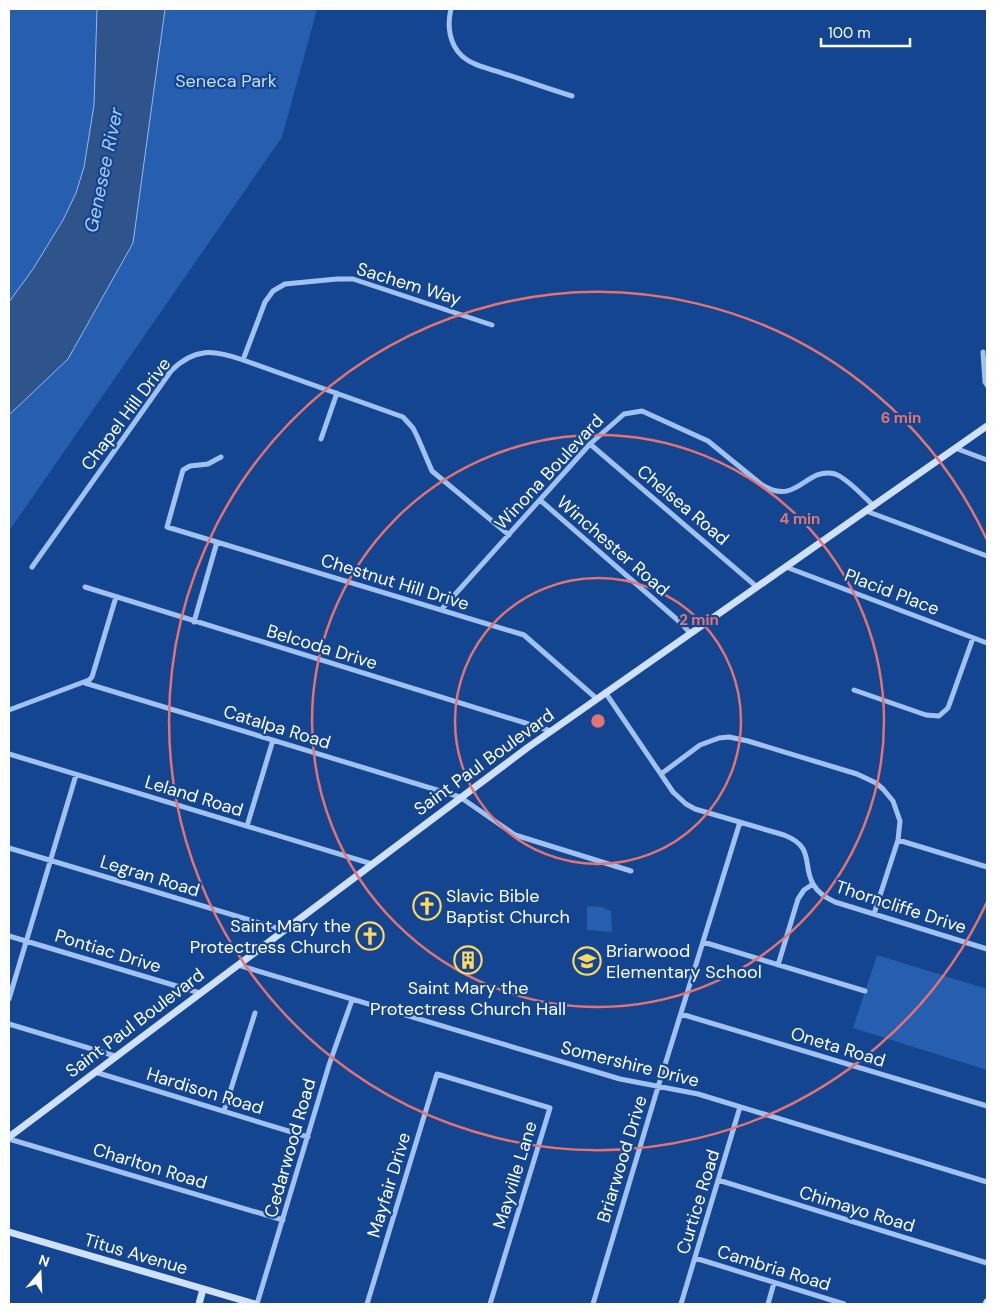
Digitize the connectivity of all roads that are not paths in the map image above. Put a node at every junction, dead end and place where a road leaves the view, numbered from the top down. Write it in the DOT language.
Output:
graph roads {
  1 [pos="452,9"];
  2 [pos="572,96"];
  3 [pos="492,325"];
  4 [pos="983,352"];
  5 [pos="243,360"];
  6 [pos="987,385"];
  7 [pos="337,393"];
  8 [pos="987,426"];
  9 [pos="321,439"];
  10 [pos="590,444"];
  11 [pos="955,448"];
  12 [pos="222,457"];
  13 [pos="987,460"];
  14 [pos="540,500"];
  15 [pos="874,506"];
  16 [pos="866,511"];
  17 [pos="509,535"];
  18 [pos="218,542"];
  19 [pos="987,556"];
  20 [pos="32,567"];
  21 [pos="786,567"];
  22 [pos="757,586"];
  23 [pos="85,588"];
  24 [pos="116,597"];
  25 [pos="441,610"];
  26 [pos="194,622"];
  27 [pos="690,633"];
  28 [pos="973,638"];
  29 [pos="987,643"];
  30 [pos="85,683"];
  31 [pos="854,690"];
  32 [pos="605,692"];
  33 [pos="596,698"];
  34 [pos="9,710"];
  35 [pos="551,731"];
  36 [pos="273,740"];
  37 [pos="9,754"];
  38 [pos="661,774"];
  39 [pos="76,775"];
  40 [pos="460,797"];
  41 [pos="740,822"];
  42 [pos="247,826"];
  43 [pos="898,840"];
  44 [pos="9,848"];
  45 [pos="51,860"];
  46 [pos="372,864"];
  47 [pos="987,868"];
  48 [pos="631,871"];
  49 [pos="813,884"];
  50 [pos="874,914"];
  51 [pos="283,930"];
  52 [pos="9,936"];
  53 [pos="27,941"];
  54 [pos="703,942"];
  55 [pos="987,949"];
  56 [pos="237,965"];
  57 [pos="778,965"];
  58 [pos="864,991"];
  59 [pos="200,993"];
  60 [pos="9,999"];
  61 [pos="352,1000"];
  62 [pos="256,1013"];
  63 [pos="681,1014"];
  64 [pos="9,1024"];
  65 [pos="115,1056"];
  66 [pos="94,1072"];
  67 [pos="437,1074"];
  68 [pos="658,1086"];
  69 [pos="987,1106"];
  70 [pos="740,1107"];
  71 [pos="224,1111"];
  72 [pos="308,1136"];
  73 [pos="9,1138"];
  74 [pos="718,1180"];
  75 [pos="987,1182"];
  76 [pos="283,1220"];
  77 [pos="9,1232"];
  78 [pos="695,1258"];
  79 [pos="987,1263"];
  80 [pos="774,1283"];
  81 [pos="204,1289"];
  82 [pos="199,1304"];
  83 [pos="256,1304"];
  84 [pos="367,1304"];
  85 [pos="490,1304"];
  86 [pos="593,1304"];
  87 [pos="681,1304"];
  88 [pos="768,1304"];
  89 [pos="844,1304"];
  1 -- 2 [label="street"];
  3 -- 5 [label="street, Sachem Way"];
  4 -- 6 [label="street"];
  5 -- 7 [label="street, Chapel Hill Drive"];
  5 -- 20 [label="street, Chapel Hill Drive"];
  7 -- 9 [label="street"];
  7 -- 17 [label="street, Chapel Hill Drive"];
  8 -- 11 [label="main road, Saint Paul Boulevard"];
  10 -- 14 [label="street, Winona Boulevard"];
  10 -- 15 [label="street, Winona Boulevard"];
  10 -- 22 [label="street, Chelsea Road"];
  11 -- 13 [label="street"];
  11 -- 15 [label="main road, Saint Paul Boulevard"];
  12 -- 18 [label="street, Chestnut Hill Drive"];
  14 -- 17 [label="street, Winona Boulevard"];
  14 -- 27 [label="street, Winchester Road"];
  15 -- 16 [label="main road, Saint Paul Boulevard"];
  16 -- 19 [label="street"];
  16 -- 21 [label="main road, Saint Paul Boulevard"];
  17 -- 25 [label="street, Winona Boulevard"];
  18 -- 25 [label="street, Chestnut Hill Drive"];
  18 -- 26 [label="street"];
  21 -- 22 [label="main road, Saint Paul Boulevard"];
  21 -- 28 [label="street, Placid Place"];
  22 -- 27 [label="main road, Saint Paul Boulevard"];
  23 -- 24 [label="street, Belcoda Drive"];
  24 -- 26 [label="street, Belcoda Drive"];
  24 -- 30 [label="street"];
  25 -- 33 [label="street, Chestnut Hill Drive"];
  26 -- 35 [label="street, Belcoda Drive"];
  27 -- 32 [label="main road, Saint Paul Boulevard"];
  28 -- 29 [label="street, Placid Place"];
  28 -- 31 [label="street"];
  30 -- 34 [label="street"];
  30 -- 36 [label="street, Catalpa Road"];
  32 -- 33 [label="main road, Saint Paul Boulevard"];
  32 -- 38 [label="street, Thorncliffe Drive"];
  33 -- 35 [label="main road, Saint Paul Boulevard"];
  35 -- 40 [label="main road, Saint Paul Boulevard"];
  36 -- 40 [label="street, Catalpa Road"];
  36 -- 42 [label="street"];
  37 -- 39 [label="street, Leland Road"];
  38 -- 41 [label="street, Thorncliffe Drive"];
  38 -- 43 [label="street"];
  39 -- 42 [label="street, Leland Road"];
  39 -- 45 [label="street"];
  40 -- 46 [label="main road, Saint Paul Boulevard"];
  40 -- 48 [label="street, Catalpa Road"];
  41 -- 49 [label="street, Thorncliffe Drive"];
  41 -- 54 [label="street, Briarwood Drive"];
  42 -- 46 [label="street, Leland Road"];
  43 -- 47 [label="street"];
  43 -- 50 [label="street"];
  44 -- 45 [label="street, Legran Road"];
  45 -- 51 [label="street, Legran Road"];
  45 -- 53 [label="street"];
  46 -- 51 [label="main road, Saint Paul Boulevard"];
  49 -- 50 [label="street, Thorncliffe Drive"];
  49 -- 57 [label="street"];
  50 -- 55 [label="street, Thorncliffe Drive"];
  51 -- 56 [label="main road, Saint Paul Boulevard"];
  52 -- 53 [label="street, Pontiac Drive"];
  53 -- 59 [label="street, Pontiac Drive"];
  53 -- 60 [label="street"];
  54 -- 57 [label="street"];
  54 -- 63 [label="street, Briarwood Drive"];
  56 -- 59 [label="main road, Saint Paul Boulevard"];
  56 -- 61 [label="street, Somershire Drive"];
  57 -- 58 [label="street"];
  59 -- 65 [label="main road, Saint Paul Boulevard"];
  61 -- 68 [label="street, Somershire Drive"];
  61 -- 72 [label="street, Cedarwood Road"];
  62 -- 71 [label="street"];
  63 -- 68 [label="street, Briarwood Drive"];
  63 -- 69 [label="street, Oneta Road"];
  64 -- 65 [label="street"];
  65 -- 66 [label="main road, Saint Paul Boulevard"];
  66 -- 71 [label="street, Hardison Road"];
  66 -- 73 [label="main road, Saint Paul Boulevard"];
  67 -- 84 [label="street, Mayfair Drive"];
  67 -- 85 [label="street, Mayville Lane"];
  68 -- 70 [label="street, Somershire Drive"];
  68 -- 86 [label="street, Briarwood Drive"];
  70 -- 74 [label="street, Curtice Road"];
  70 -- 75 [label="street, Somershire Drive"];
  71 -- 72 [label="street, Hardison Road"];
  72 -- 76 [label="street, Cedarwood Road"];
  73 -- 76 [label="street, Charlton Road"];
  74 -- 78 [label="street, Curtice Road"];
  74 -- 79 [label="street, Chimayo Road"];
  76 -- 83 [label="street, Cedarwood Road"];
  77 -- 81 [label="main road, Titus Avenue"];
  78 -- 80 [label="street, Cambria Road"];
  78 -- 87 [label="street, Curtice Road"];
  80 -- 88 [label="street"];
  80 -- 89 [label="street, Cambria Road"];
  81 -- 82 [label="main road"];
  81 -- 83 [label="main road, Titus Avenue"];
}
